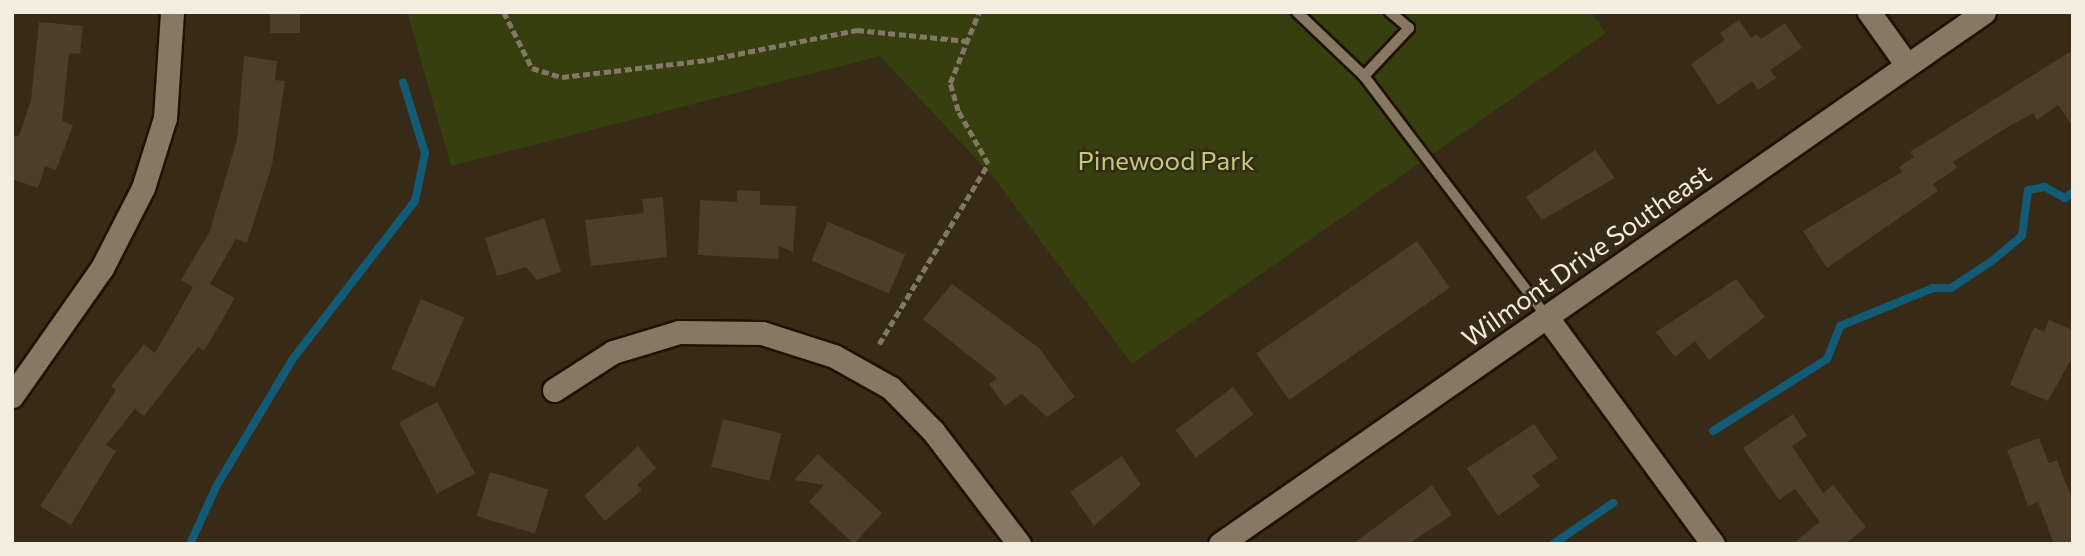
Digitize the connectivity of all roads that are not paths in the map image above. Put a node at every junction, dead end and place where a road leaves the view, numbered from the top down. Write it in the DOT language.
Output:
graph roads {
  1 [pos="172,12"];
  2 [pos="1297,12"];
  3 [pos="1390,12"];
  4 [pos="1869,12"];
  5 [pos="1984,12"];
  6 [pos="1908,65"];
  7 [pos="1364,76"];
  8 [pos="1546,316"];
  9 [pos="19,369"];
  10 [pos="554,390"];
  11 [pos="12,396"];
  12 [pos="1019,544"];
  13 [pos="1220,544"];
  14 [pos="1713,544"];
  1 -- 9 [label="street"];
  2 -- 7 [label="lane"];
  3 -- 7 [label="lane"];
  4 -- 6 [label="street"];
  5 -- 6 [label="street, Wilmont Drive Southeast"];
  6 -- 8 [label="street, Wilmont Drive Southeast"];
  7 -- 8 [label="lane"];
  8 -- 13 [label="street, Wilmont Drive Southeast"];
  8 -- 14 [label="street"];
  9 -- 11 [label="street"];
  10 -- 12 [label="street"];
}
